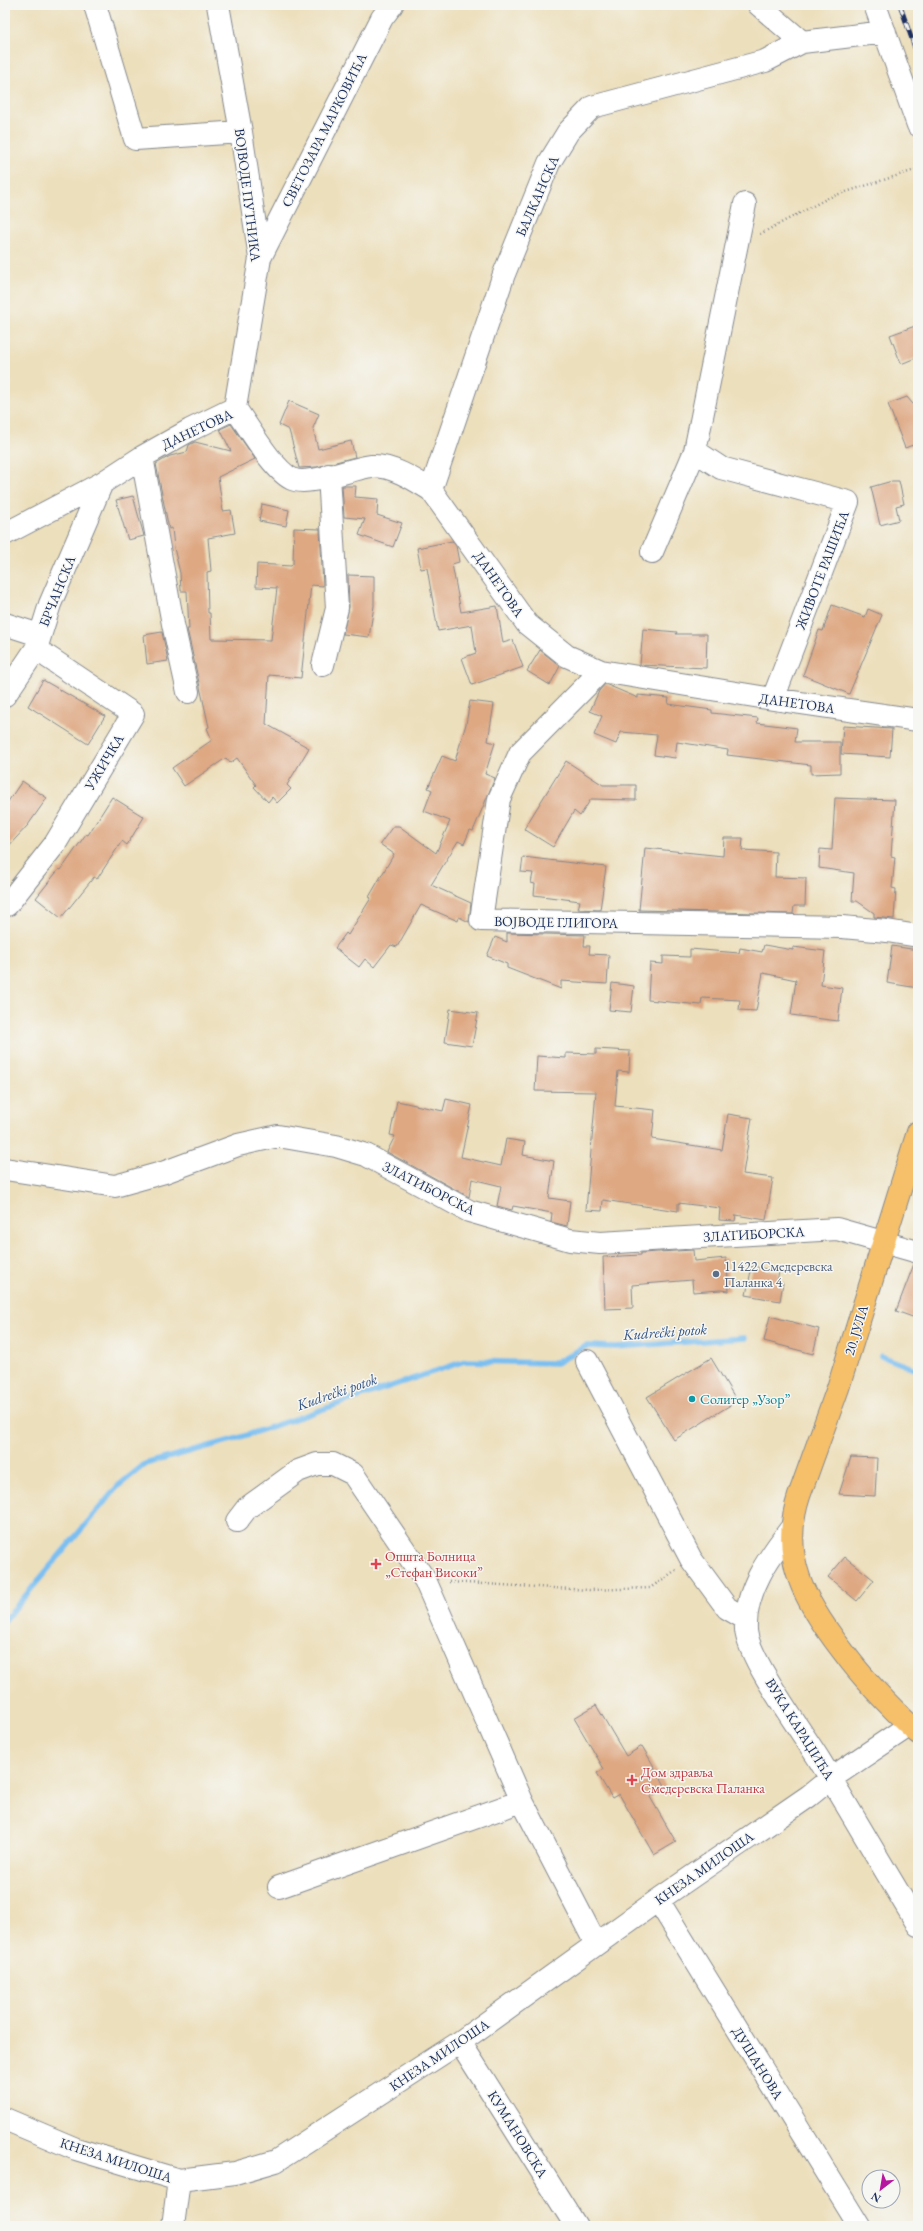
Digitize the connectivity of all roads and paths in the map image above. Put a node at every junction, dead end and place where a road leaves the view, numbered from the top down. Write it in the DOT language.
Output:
graph roads {
  1 [pos="95,5"];
  2 [pos="218,5"];
  3 [pos="392,5"];
  4 [pos="759,5"];
  5 [pos="875,5"];
  6 [pos="885,32"];
  7 [pos="802,42"];
  8 [pos="918,125"];
  9 [pos="241,132"];
  10 [pos="918,169"];
  11 [pos="746,204"];
  12 [pos="737,246"];
  13 [pos="260,258"];
  14 [pos="235,408"];
  15 [pos="695,451"];
  16 [pos="142,457"];
  17 [pos="329,475"];
  18 [pos="102,483"];
  19 [pos="431,490"];
  20 [pos="5,534"];
  21 [pos="652,552"];
  22 [pos="5,624"];
  23 [pos="37,642"];
  24 [pos="323,665"];
  25 [pos="601,671"];
  26 [pos="188,692"];
  27 [pos="5,695"];
  28 [pos="773,699"];
  29 [pos="918,720"];
  30 [pos="7,906"];
  31 [pos="918,936"];
  32 [pos="918,1132"];
  33 [pos="5,1169"];
  34 [pos="884,1241"];
  35 [pos="918,1252"];
  36 [pos="587,1361"];
  37 [pos="237,1520"];
  38 [pos="792,1527"];
  39 [pos="691,1559"];
  40 [pos="425,1580"];
  41 [pos="746,1619"];
  42 [pos="914,1729"];
  43 [pos="830,1778"];
  44 [pos="522,1801"];
  45 [pos="279,1887"];
  46 [pos="658,1900"];
  47 [pos="918,1925"];
  48 [pos="596,1944"];
  49 [pos="460,2042"];
  50 [pos="5,2119"];
  51 [pos="179,2180"];
  52 [pos="173,2226"];
  53 [pos="576,2226"];
  54 [pos="859,2226"];
  1 -- 9 [label="street"];
  2 -- 9 [label="street, ВОЈВОДЕ ПУТНИКА"];
  3 -- 13 [label="street, СВЕТОЗАРА МАРКОВИЋА"];
  4 -- 7 [label="street"];
  5 -- 6 [label="street"];
  6 -- 7 [label="street, БАЛКАНСКА"];
  6 -- 8 [label="street"];
  7 -- 19 [label="street, БАЛКАНСКА"];
  9 -- 13 [label="street, ВОЈВОДЕ ПУТНИКА"];
  10 -- 12 [label="path"];
  11 -- 12 [label="street"];
  12 -- 15 [label="street"];
  13 -- 14 [label="street, ВОЈВОДЕ ПУТНИКА"];
  14 -- 16 [label="street, ДАНЕТОВА"];
  14 -- 17 [label="street, ДАНЕТОВА"];
  15 -- 21 [label="street"];
  15 -- 28 [label="street, ЖИВОТЕ РАШИЋА"];
  16 -- 18 [label="street, ДАНЕТОВА"];
  16 -- 26 [label="street"];
  17 -- 19 [label="street, ДАНЕТОВА"];
  17 -- 24 [label="street"];
  18 -- 20 [label="street, ДАНЕТОВА"];
  18 -- 23 [label="street, БРЧАНСКА"];
  19 -- 25 [label="street, ДАНЕТОВА"];
  22 -- 23 [label="street"];
  23 -- 27 [label="street, БРЧАНСКА"];
  23 -- 30 [label="street, УЖИЧКА"];
  25 -- 28 [label="street, ДАНЕТОВА"];
  25 -- 31 [label="street, ВОЈВОДЕ ГЛИГОРА"];
  28 -- 29 [label="street, ДАНЕТОВА"];
  32 -- 34 [label="main road, 20. ЈУЛА"];
  33 -- 34 [label="street, ЗЛАТИБОРСКА"];
  34 -- 35 [label="street, ЗЛАТИБОРСКА"];
  34 -- 38 [label="main road, 20. ЈУЛА"];
  36 -- 39 [label="street"];
  37 -- 40 [label="street"];
  38 -- 41 [label="street, ВУКА КАРАЏИЋА"];
  38 -- 42 [label="main road, 20. ЈУЛА"];
  39 -- 40 [label="path"];
  39 -- 41 [label="street"];
  40 -- 44 [label="street"];
  41 -- 43 [label="street, ВУКА КАРАЏИЋА"];
  42 -- 43 [label="street, КНЕЗА МИЛОША"];
  43 -- 46 [label="street, КНЕЗА МИЛОША"];
  43 -- 47 [label="street, ВУКА КАРАЏИЋА"];
  44 -- 45 [label="street"];
  44 -- 48 [label="street"];
  46 -- 48 [label="street, КНЕЗА МИЛОША"];
  46 -- 54 [label="street, ДУШАНОВА"];
  48 -- 49 [label="street, КНЕЗА МИЛОША"];
  49 -- 51 [label="street, КНЕЗА МИЛОША"];
  49 -- 53 [label="street, КУМАНОВСКА"];
  50 -- 51 [label="street, КНЕЗА МИЛОША"];
  51 -- 52 [label="street"];
}
